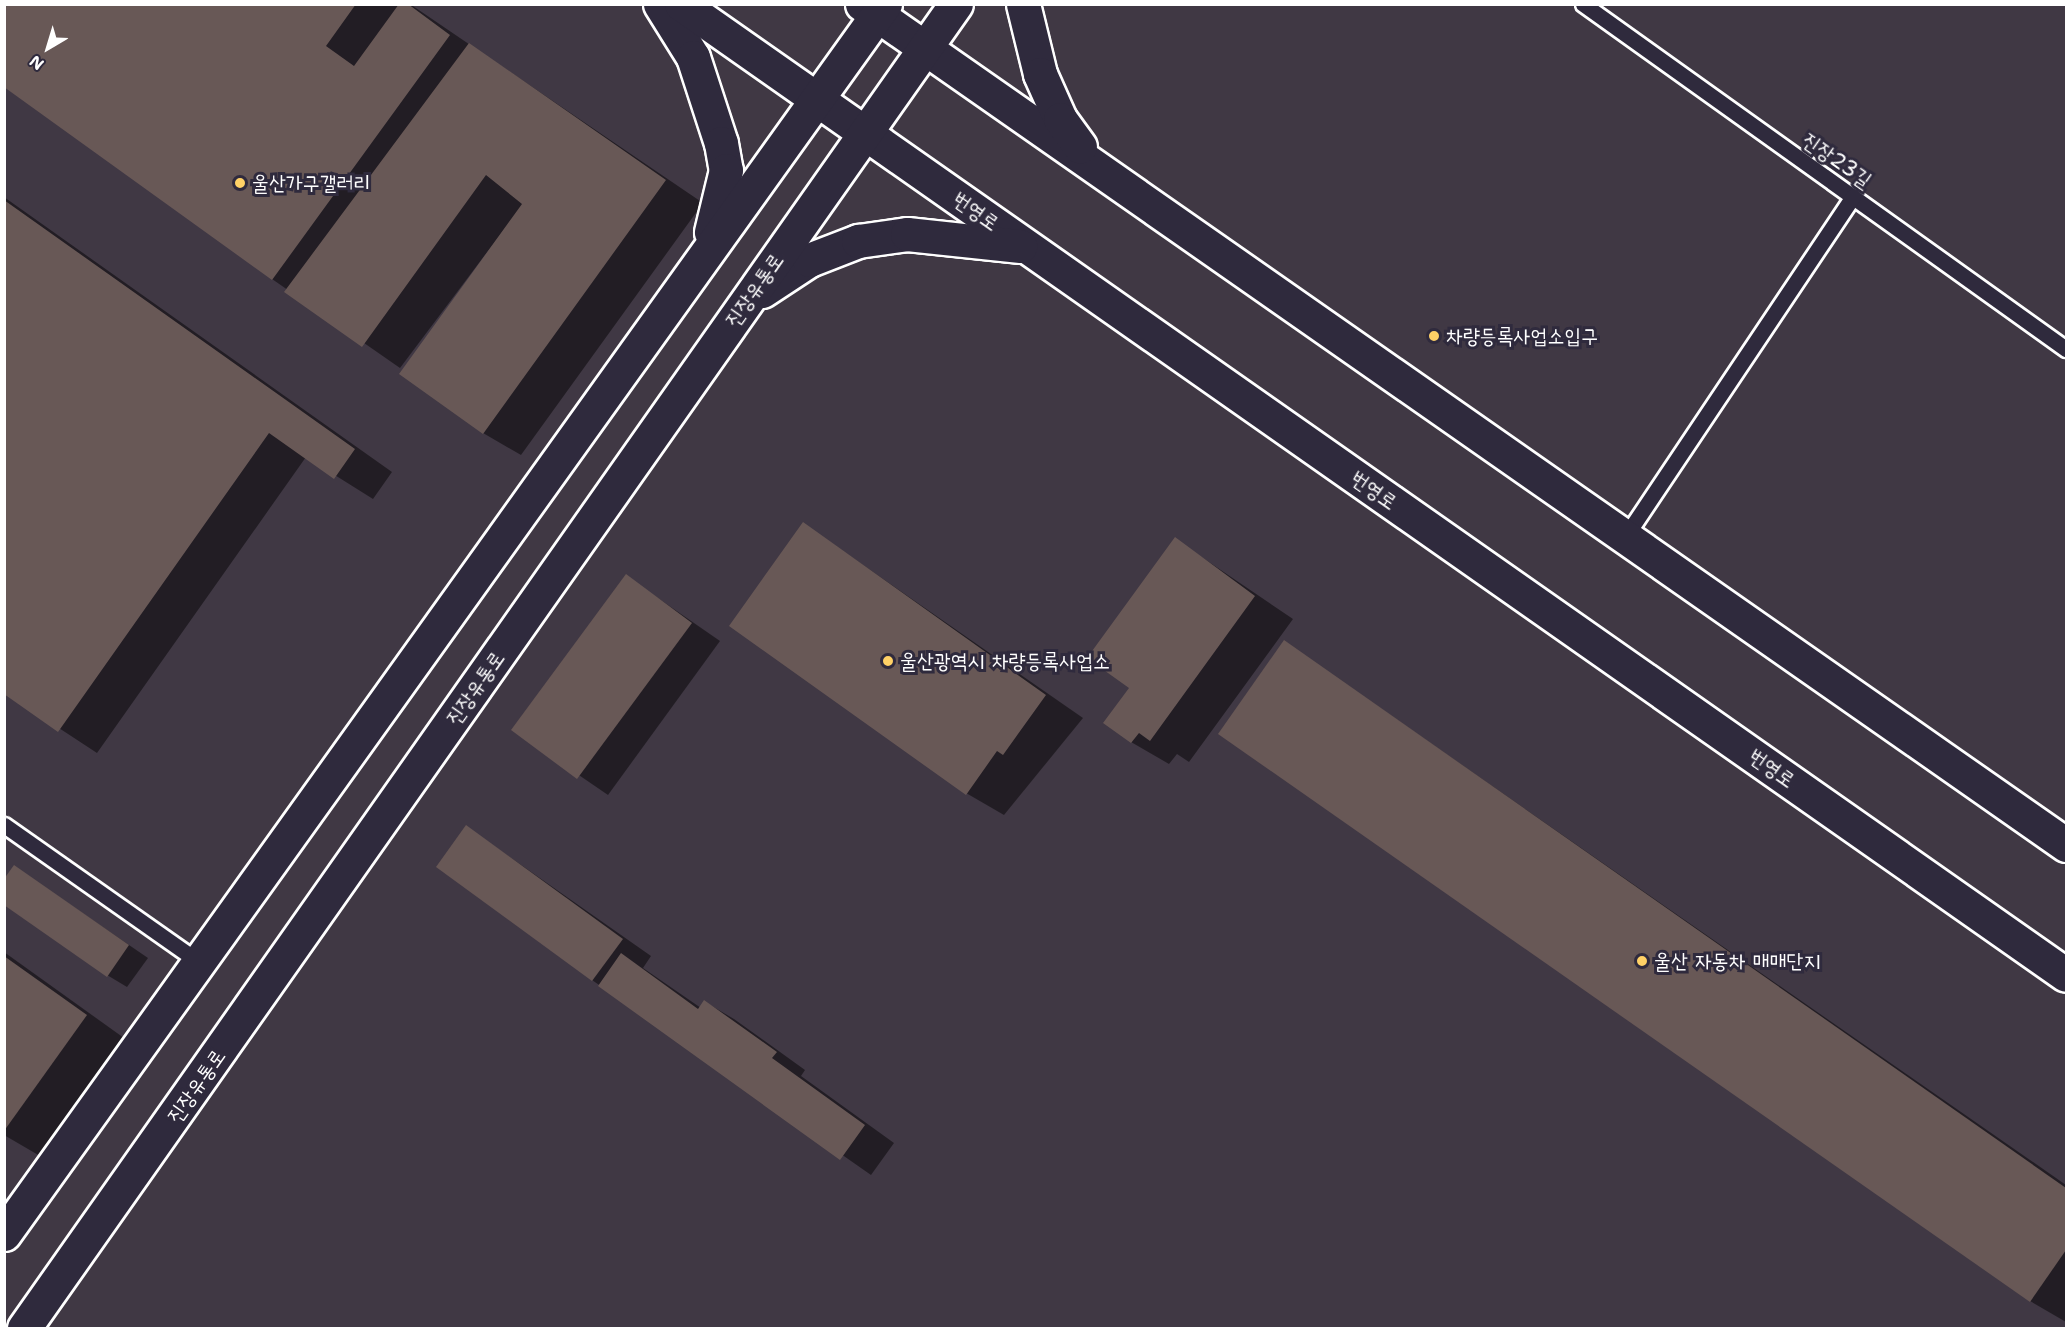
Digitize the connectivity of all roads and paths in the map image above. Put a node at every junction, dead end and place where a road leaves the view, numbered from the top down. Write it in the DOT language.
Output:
graph roads {
  1 [pos="660,4"];
  2 [pos="681,4"];
  3 [pos="956,4"];
  4 [pos="1023,4"];
  5 [pos="1583,4"];
  6 [pos="875,8"];
  7 [pos="925,48"];
  8 [pos="816,99"];
  9 [pos="865,133"];
  10 [pos="1094,165"];
  11 [pos="1853,196"];
  12 [pos="1028,247"];
  13 [pos="699,262"];
  14 [pos="746,302"];
  15 [pos="2067,349"];
  16 [pos="1625,537"];
  17 [pos="4,825"];
  18 [pos="2067,845"];
  19 [pos="199,962"];
  20 [pos="2067,975"];
  21 [pos="4,1234"];
  22 [pos="24,1329"];
  1 -- 13 [label="street"];
  2 -- 8 [label="street, 번영로"];
  3 -- 7 [label="street, 진장유통로"];
  4 -- 10 [label="street"];
  5 -- 11 [label="lane, 진장23길"];
  6 -- 7 [label="street"];
  6 -- 8 [label="street"];
  7 -- 9 [label="street, 진장유통로"];
  7 -- 10 [label="street"];
  8 -- 9 [label="street, 번영로"];
  8 -- 13 [label="street"];
  9 -- 12 [label="street, 번영로"];
  9 -- 14 [label="street, 진장유통로"];
  10 -- 16 [label="street"];
  11 -- 15 [label="lane, 진장23길"];
  11 -- 16 [label="lane"];
  12 -- 14 [label="street"];
  12 -- 20 [label="street, 번영로"];
  13 -- 19 [label="street"];
  14 -- 22 [label="street, 진장유통로"];
  16 -- 18 [label="street"];
  17 -- 19 [label="lane"];
  19 -- 21 [label="street"];
}
